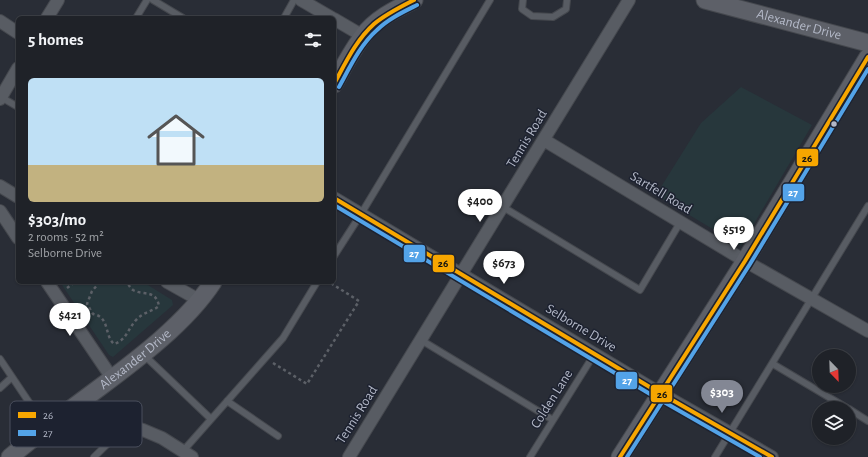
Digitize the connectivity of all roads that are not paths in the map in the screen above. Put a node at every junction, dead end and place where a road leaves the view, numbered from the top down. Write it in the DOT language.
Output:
graph roads {
  1 [pos="58,0"];
  2 [pos="147,0"];
  3 [pos="152,0"];
  4 [pos="294,0"];
  5 [pos="302,0"];
  6 [pos="414,0"];
  7 [pos="490,0"];
  8 [pos="523,0"];
  9 [pos="567,0"];
  10 [pos="629,0"];
  11 [pos="705,0"];
  12 [pos="48,16"];
  13 [pos="137,16"];
  14 [pos="180,16"];
  15 [pos="285,16"];
  16 [pos="330,16"];
  17 [pos="336,20"];
  18 [pos="0,21"];
  19 [pos="16,32"];
  20 [pos="362,36"];
  21 [pos="868,44"];
  22 [pos="868,57"];
  23 [pos="16,72"];
  24 [pos="336,81"];
  25 [pos="1,98"];
  26 [pos="16,106"];
  27 [pos="544,140"];
  28 [pos="0,186"];
  29 [pos="16,196"];
  30 [pos="336,199"];
  31 [pos="868,206"];
  32 [pos="503,207"];
  33 [pos="0,211"];
  34 [pos="361,214"];
  35 [pos="681,222"];
  36 [pos="16,235"];
  37 [pos="336,253"];
  38 [pos="745,261"];
  39 [pos="462,274"];
  40 [pos="48,284"];
  41 [pos="171,284"];
  42 [pos="212,284"];
  43 [pos="316,284"];
  44 [pos="812,299"];
  45 [pos="199,300"];
  46 [pos="868,331"];
  47 [pos="421,340"];
  48 [pos="595,353"];
  49 [pos="143,354"];
  50 [pos="0,360"];
  51 [pos="773,364"];
  52 [pos="12,378"];
  53 [pos="112,378"];
  54 [pos="0,388"];
  55 [pos="661,393"];
  56 [pos="28,401"];
  57 [pos="81,401"];
  58 [pos="227,401"];
  59 [pos="835,401"];
  60 [pos="856,414"];
  61 [pos="211,419"];
  62 [pos="553,420"];
  63 [pos="868,421"];
  64 [pos="142,430"];
  65 [pos="730,433"];
  66 [pos="278,436"];
  67 [pos="22,447"];
  68 [pos="104,447"];
  69 [pos="184,455"];
  70 [pos="10,457"];
  71 [pos="94,457"];
  72 [pos="349,457"];
  73 [pos="530,457"];
  74 [pos="620,457"];
  75 [pos="715,457"];
  76 [pos="772,457"];
  1 -- 12 [label="street"];
  2 -- 13 [label="lane"];
  3 -- 14 [label="lane"];
  4 -- 15 [label="lane"];
  5 -- 16 [label="street"];
  6 -- 20 [label="main road"];
  7 -- 34 [label="lane"];
  8 -- 9 [label="lane"];
  10 -- 27 [label="street, Tennis Road"];
  11 -- 21 [label="main road, Alexander Drive"];
  17 -- 20 [label="street"];
  18 -- 19 [label="street"];
  20 -- 24 [label="main road"];
  22 -- 38 [label="main road"];
  23 -- 25 [label="street"];
  25 -- 26 [label="lane"];
  27 -- 32 [label="street, Tennis Road"];
  27 -- 35 [label="street, Sartfell Road"];
  28 -- 29 [label="street"];
  30 -- 34 [label="street, Selborne Drive"];
  31 -- 44 [label="lane"];
  32 -- 35 [label="lane"];
  32 -- 39 [label="street, Tennis Road"];
  33 -- 36 [label="street"];
  34 -- 37 [label="lane"];
  34 -- 39 [label="street, Selborne Drive"];
  35 -- 38 [label="street, Sartfell Road"];
  38 -- 44 [label="street, Sartfell Road"];
  38 -- 55 [label="main road"];
  39 -- 47 [label="street, Tennis Road"];
  39 -- 48 [label="street, Selborne Drive"];
  40 -- 53 [label="street"];
  41 -- 45 [label="street"];
  42 -- 45 [label="main road, Alexander Drive"];
  43 -- 58 [label="lane"];
  44 -- 46 [label="street, Sartfell Road"];
  44 -- 51 [label="lane"];
  45 -- 49 [label="main road, Alexander Drive"];
  47 -- 62 [label="lane"];
  47 -- 72 [label="street, Tennis Road"];
  48 -- 55 [label="street, Selborne Drive"];
  48 -- 62 [label="lane, Colden Lane"];
  49 -- 53 [label="main road, Alexander Drive"];
  49 -- 61 [label="lane"];
  50 -- 52 [label="lane"];
  51 -- 59 [label="lane"];
  51 -- 65 [label="lane"];
  52 -- 54 [label="lane"];
  52 -- 56 [label="lane"];
  53 -- 57 [label="main road, Alexander Drive"];
  55 -- 65 [label="street, Selborne Drive"];
  55 -- 74 [label="main road"];
  58 -- 61 [label="lane"];
  58 -- 66 [label="lane"];
  60 -- 63 [label="lane"];
  61 -- 69 [label="lane"];
  62 -- 73 [label="lane, Colden Lane"];
  64 -- 69 [label="street"];
  65 -- 75 [label="lane"];
  65 -- 76 [label="street, Selborne Drive"];
  67 -- 70 [label="main road, Alexander Drive"];
  68 -- 71 [label="lane"];
}
